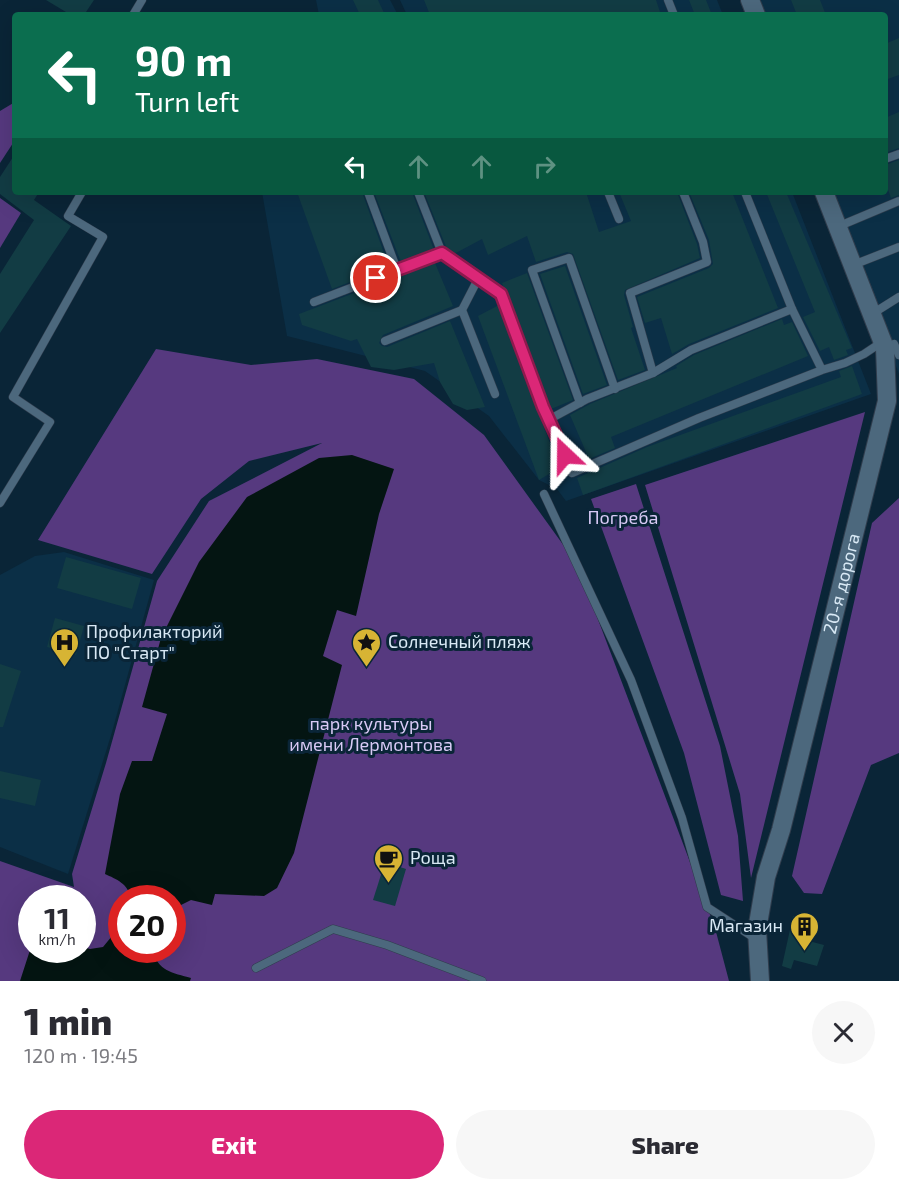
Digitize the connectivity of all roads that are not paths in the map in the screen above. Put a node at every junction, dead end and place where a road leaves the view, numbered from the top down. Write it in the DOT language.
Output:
graph roads {
  1 [pos="80,195"];
  2 [pos="369,195"];
  3 [pos="419,195"];
  4 [pos="609,195"];
  5 [pos="684,195"];
  6 [pos="746,195"];
  7 [pos="825,195"];
  8 [pos="899,201"];
  9 [pos="619,219"];
  10 [pos="837,227"];
  11 [pos="899,247"];
  12 [pos="442,253"];
  13 [pos="851,265"];
  14 [pos="397,270"];
  15 [pos="478,279"];
  16 [pos="899,297"];
  17 [pos="314,302"];
  18 [pos="792,309"];
  19 [pos="462,310"];
  20 [pos="871,314"];
  21 [pos="385,341"];
  22 [pos="892,346"];
  23 [pos="822,370"];
  24 [pos="653,373"];
  25 [pos="615,389"];
  26 [pos="495,394"];
  27 [pos="580,403"];
  28 [pos="550,419"];
  29 [pos="544,495"];
  30 [pos="0,503"];
  31 [pos="757,940"];
  32 [pos="256,968"];
  33 [pos="482,981"];
  34 [pos="760,981"];
  1 -- 30 [label="lane"];
  2 -- 14 [label="lane"];
  3 -- 12 [label="lane"];
  4 -- 9 [label="lane"];
  5 -- 24 [label="lane"];
  6 -- 18 [label="lane"];
  7 -- 10 [label="main road, 20-я дорога"];
  8 -- 10 [label="lane"];
  10 -- 13 [label="main road, 20-я дорога"];
  11 -- 13 [label="lane"];
  12 -- 14 [label="lane"];
  12 -- 15 [label="lane"];
  13 -- 20 [label="main road, 20-я дорога"];
  14 -- 17 [label="lane"];
  15 -- 19 [label="lane"];
  15 -- 28 [label="lane"];
  16 -- 20 [label="lane"];
  18 -- 23 [label="lane"];
  18 -- 24 [label="lane"];
  19 -- 21 [label="lane"];
  19 -- 26 [label="lane"];
  20 -- 22 [label="main road, 20-я дорога"];
  22 -- 23 [label="lane"];
  22 -- 31 [label="main road, 20-я дорога"];
  23 -- 28 [label="lane"];
  24 -- 25 [label="lane"];
  25 -- 27 [label="lane"];
  25 -- 27 [label="lane"];
  27 -- 28 [label="lane"];
  29 -- 31 [label="lane"];
  31 -- 34 [label="main road, 20-я дорога"];
  32 -- 33 [label="lane"];
}
